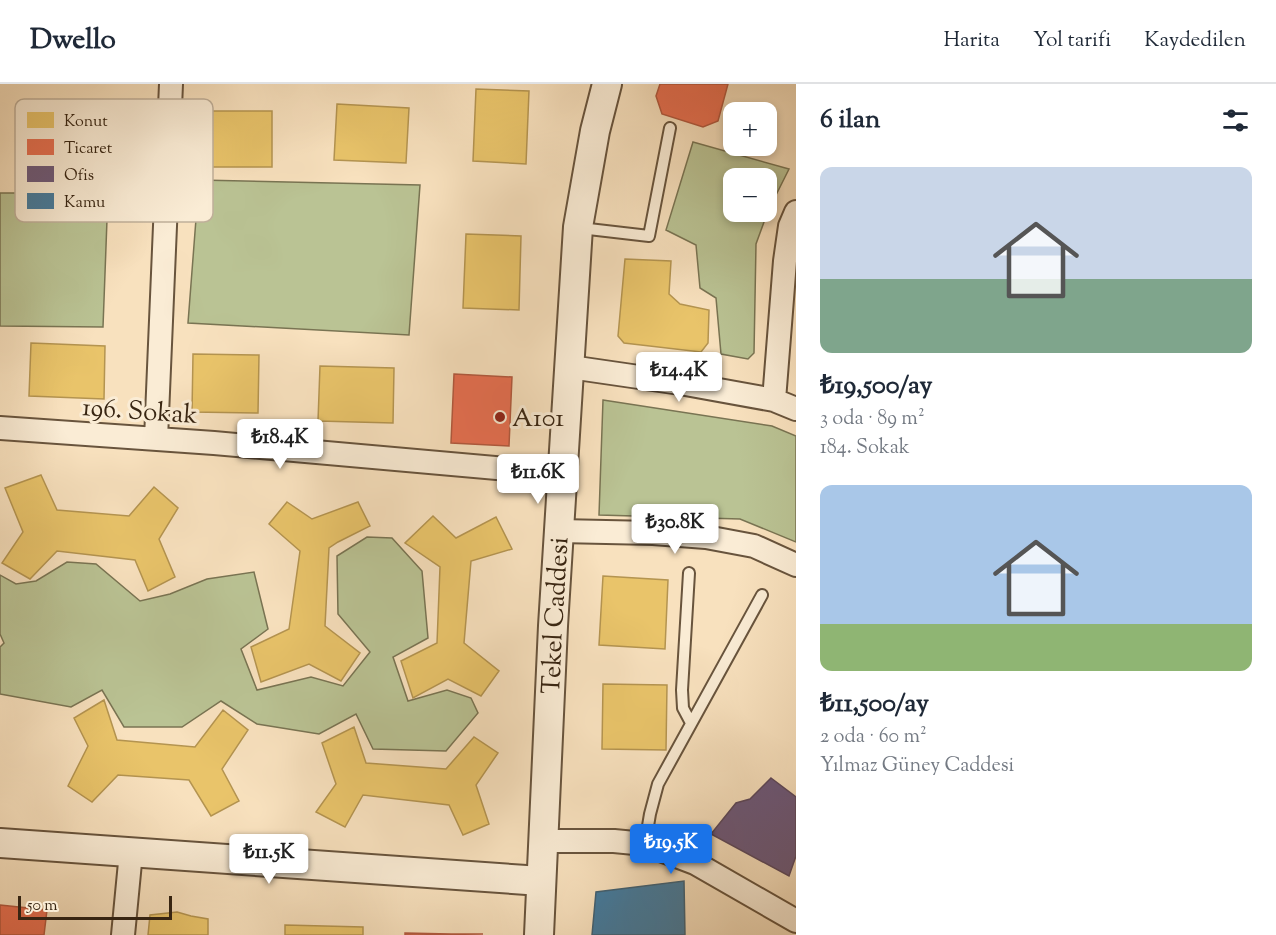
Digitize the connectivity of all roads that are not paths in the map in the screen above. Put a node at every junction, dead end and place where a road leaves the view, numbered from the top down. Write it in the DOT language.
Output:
graph roads {
  1 [pos="171,84"];
  2 [pos="607,84"];
  3 [pos="170,99"];
  4 [pos="670,128"];
  5 [pos="796,212"];
  6 [pos="165,222"];
  7 [pos="578,227"];
  8 [pos="570,367"];
  9 [pos="774,400"];
  10 [pos="796,409"];
  11 [pos="0,428"];
  12 [pos="156,439"];
  13 [pos="563,474"];
  14 [pos="559,531"];
  15 [pos="796,565"];
  16 [pos="689,573"];
  17 [pos="762,595"];
  18 [pos="691,723"];
  19 [pos="543,841"];
  20 [pos="0,843"];
  21 [pos="645,844"];
  22 [pos="131,852"];
  23 [pos="541,881"];
  24 [pos="794,924"];
  25 [pos="123,935"];
  26 [pos="539,935"];
  1 -- 3 [label="street"];
  2 -- 7 [label="street, Tekel Caddesi"];
  4 -- 7 [label="lane"];
  5 -- 9 [label="street"];
  6 -- 12 [label="street"];
  7 -- 8 [label="street, Tekel Caddesi"];
  8 -- 9 [label="street"];
  8 -- 13 [label="street, Tekel Caddesi"];
  9 -- 10 [label="street"];
  11 -- 12 [label="street, 196. Sokak"];
  12 -- 13 [label="street, 196. Sokak"];
  13 -- 14 [label="street, Tekel Caddesi"];
  14 -- 15 [label="street"];
  14 -- 19 [label="street, Tekel Caddesi"];
  16 -- 18 [label="lane"];
  17 -- 18 [label="lane"];
  18 -- 21 [label="lane"];
  19 -- 21 [label="street"];
  19 -- 23 [label="street, Tekel Caddesi"];
  20 -- 22 [label="street"];
  21 -- 24 [label="street"];
  22 -- 23 [label="street"];
  22 -- 25 [label="street"];
  23 -- 26 [label="street, Tekel Caddesi"];
}
